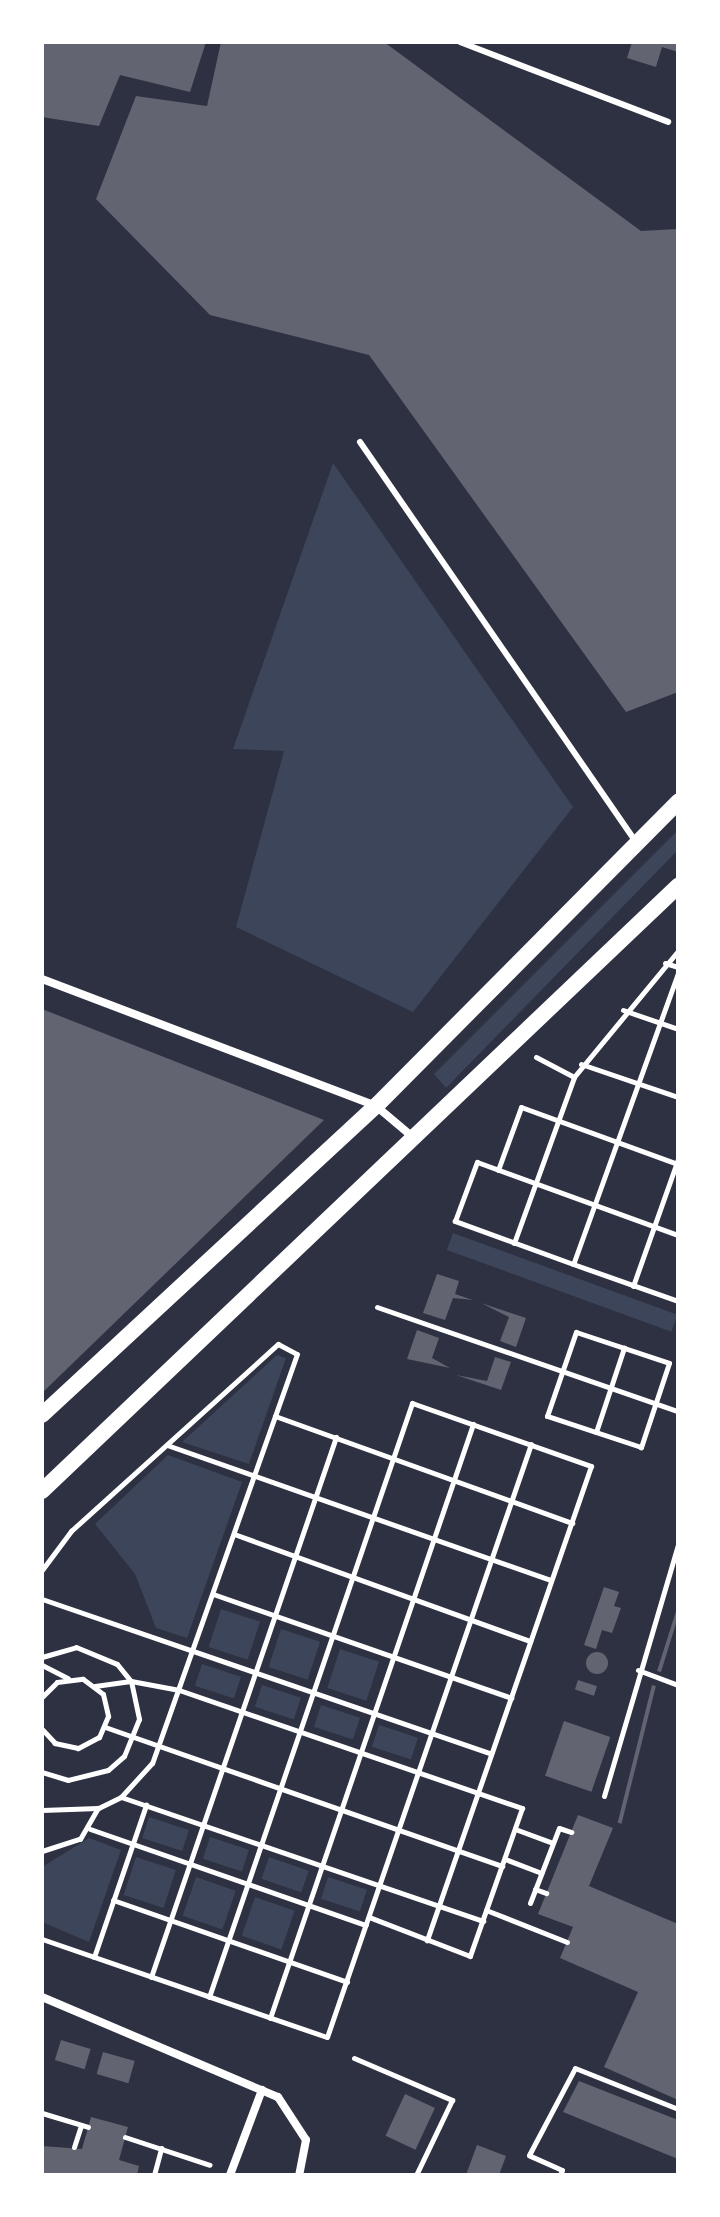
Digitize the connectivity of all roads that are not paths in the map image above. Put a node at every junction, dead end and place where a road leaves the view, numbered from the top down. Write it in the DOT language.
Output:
graph roads {
  1 [pos="460,42"];
  2 [pos="668,122"];
  3 [pos="360,442"];
  4 [pos="678,802"];
  5 [pos="634,839"];
  6 [pos="678,886"];
  7 [pos="42,979"];
  8 [pos="376,1106"];
  9 [pos="418,1141"];
  10 [pos="42,1415"];
  11 [pos="42,1491"];
  12 [pos="42,1997"];
  13 [pos="262,2090"];
  14 [pos="230,2174"];
  15 [pos="299,2175"];
  1 -- 2 [label="lane"];
  3 -- 5 [label="lane"];
  4 -- 5 [label="main road"];
  5 -- 8 [label="main road"];
  6 -- 9 [label="main road"];
  7 -- 8 [label="street"];
  8 -- 9 [label="street"];
  8 -- 10 [label="main road"];
  9 -- 11 [label="main road"];
  12 -- 13 [label="street"];
  13 -- 14 [label="street"];
  13 -- 15 [label="street"];
}
